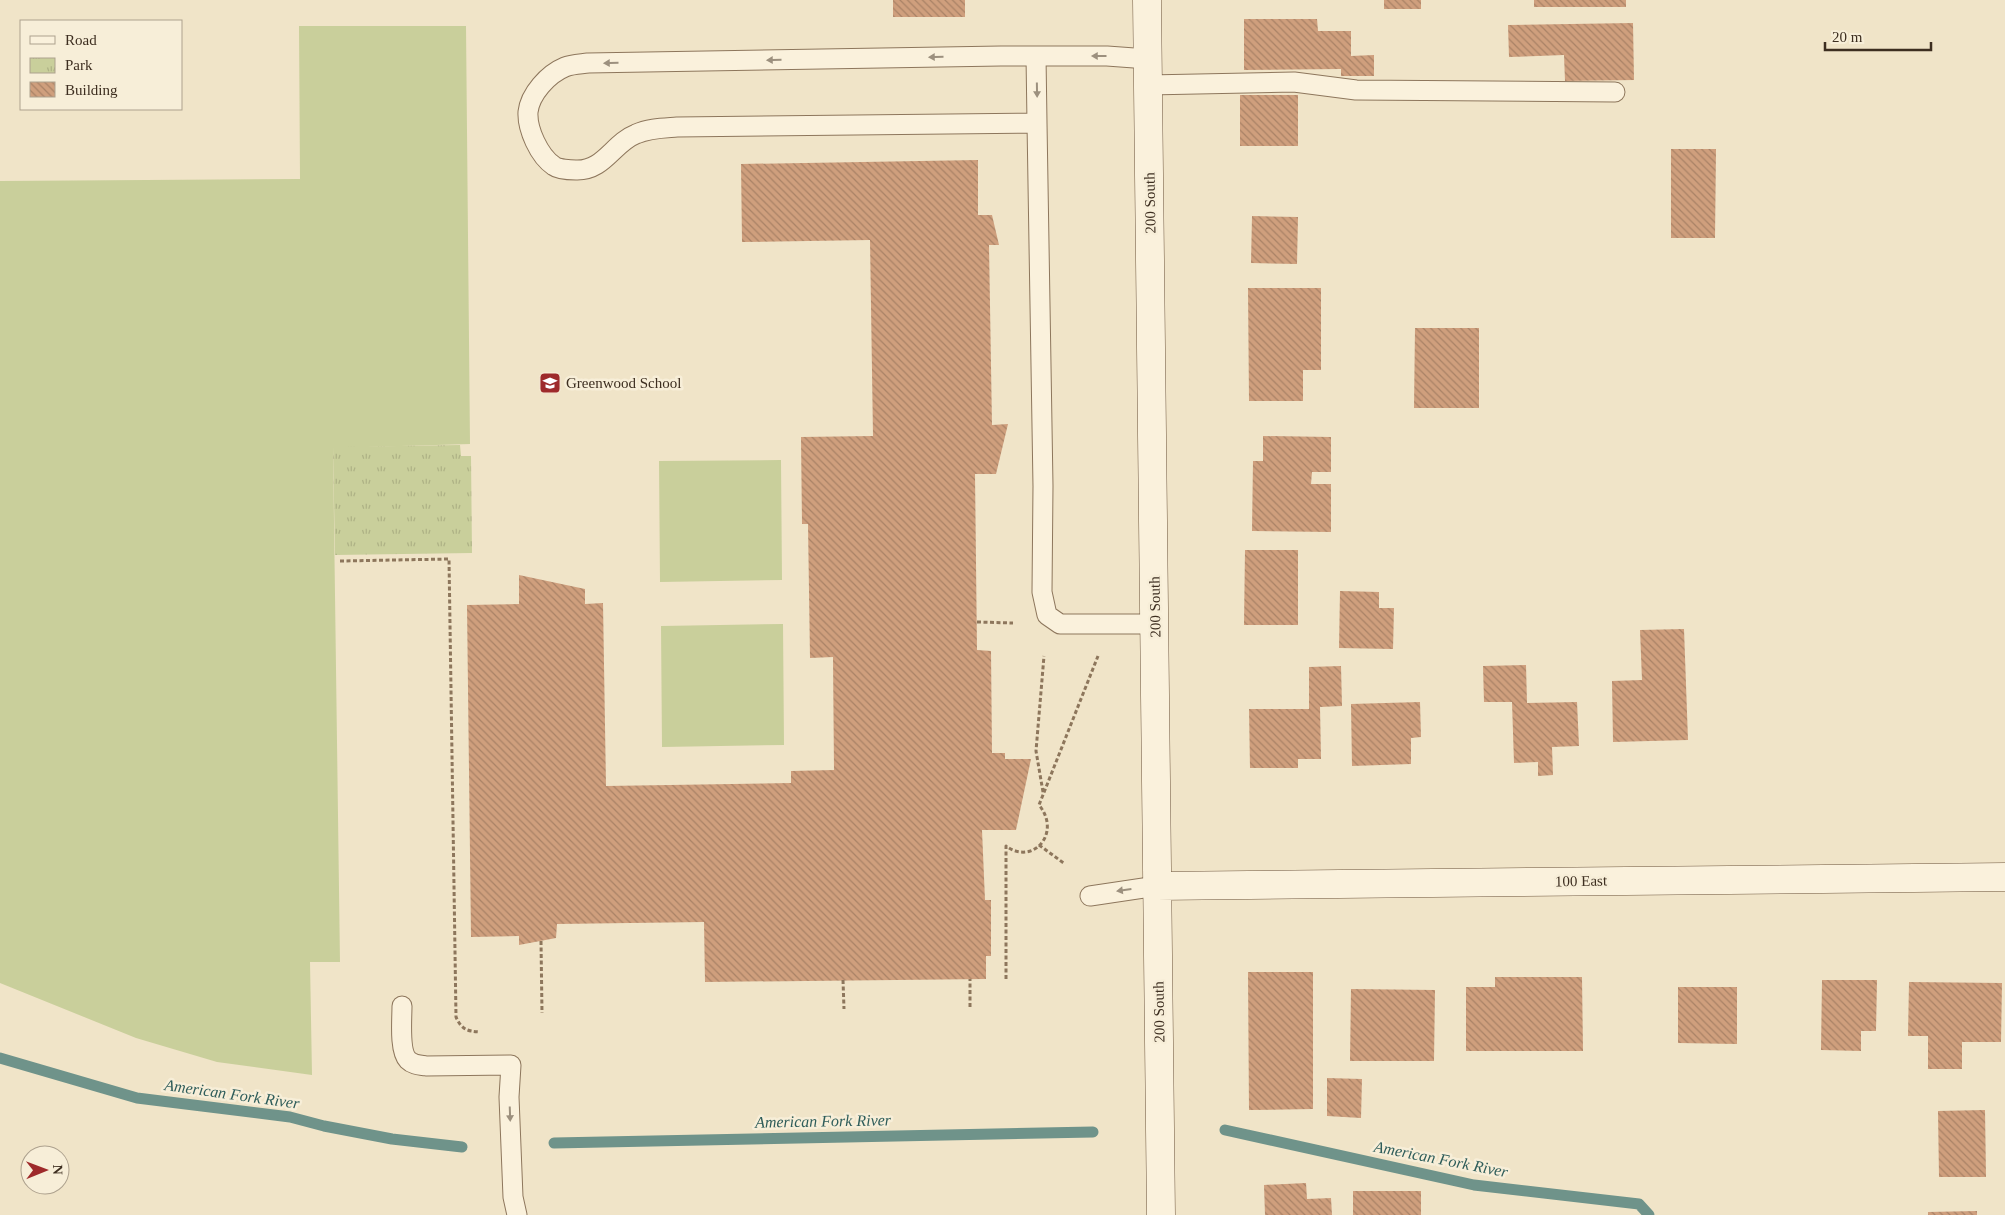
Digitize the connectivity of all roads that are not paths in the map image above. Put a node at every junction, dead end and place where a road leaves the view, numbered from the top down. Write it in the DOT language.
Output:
graph roads {
  1 [pos="1147,0"];
  2 [pos="1036,56"];
  3 [pos="1148,72"];
  4 [pos="1616,92"];
  5 [pos="1037,123"];
  6 [pos="1155,624"];
  7 [pos="2005,877"];
  8 [pos="1157,886"];
  9 [pos="1090,896"];
  10 [pos="402,1006"];
  11 [pos="518,1215"];
  12 [pos="1161,1215"];
  1 -- 3 [label="street, 200 South"];
  3 -- 2 [label="lane, one-way"];
  2 -- 5 [label="lane, one-way"];
  2 -- 5 [label="lane, one-way"];
  3 -- 4 [label="lane"];
  3 -- 6 [label="street, 200 South"];
  5 -- 6 [label="lane"];
  6 -- 8 [label="street, 200 South"];
  7 -- 8 [label="street, 100 East"];
  8 -- 9 [label="lane, one-way"];
  8 -- 12 [label="street, 200 South"];
  10 -- 11 [label="lane, one-way"];
}
